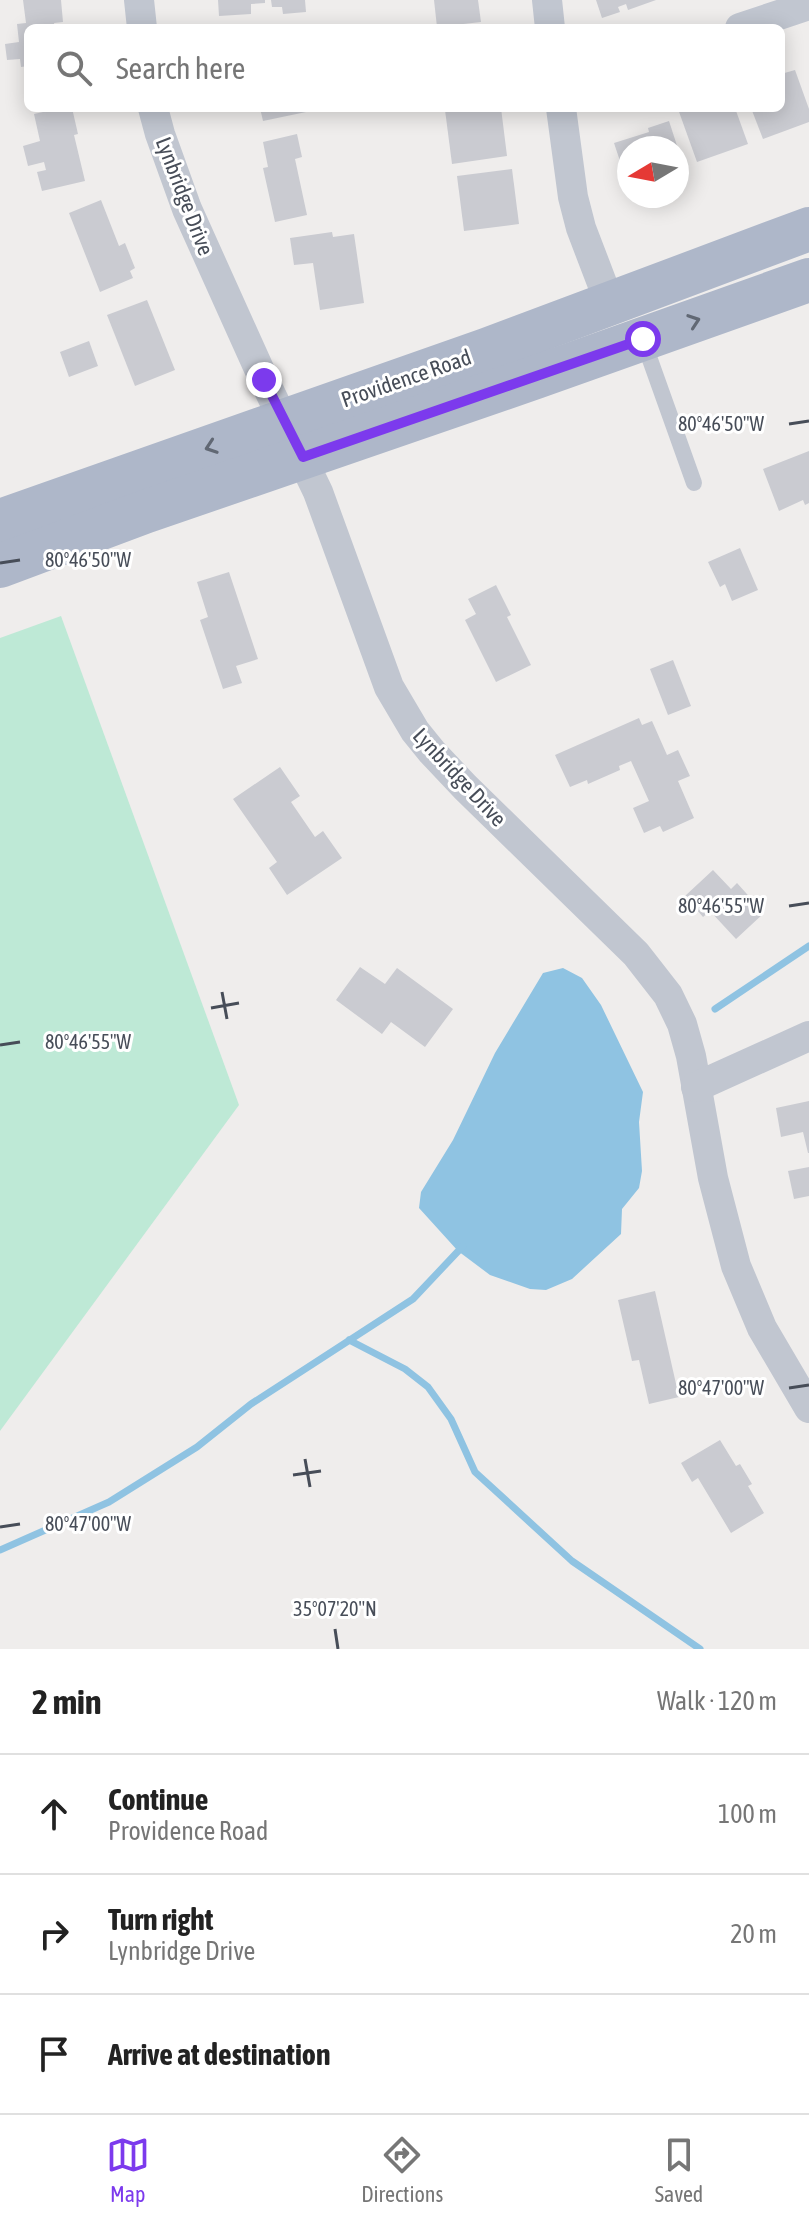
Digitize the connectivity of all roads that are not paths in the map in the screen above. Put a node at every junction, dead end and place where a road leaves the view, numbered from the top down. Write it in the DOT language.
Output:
graph roads {
  1 [pos="139,0"];
  2 [pos="547,0"];
  3 [pos="809,5"];
  4 [pos="142,24"];
  5 [pos="550,24"];
  6 [pos="752,24"];
  7 [pos="154,112"];
  8 [pos="562,112"];
  9 [pos="809,229"];
  10 [pos="809,280"];
  11 [pos="610,304"];
  12 [pos="643,339"];
  13 [pos="294,439"];
  14 [pos="694,483"];
  15 [pos="0,521"];
  16 [pos="0,566"];
  17 [pos="809,1036"];
  18 [pos="696,1087"];
  19 [pos="809,1408"];
  1 -- 4 [label="street"];
  2 -- 5 [label="street"];
  3 -- 6 [label="street"];
  7 -- 13 [label="street, Lynbridge Drive"];
  8 -- 11 [label="street"];
  9 -- 11 [label="main road, Providence Road"];
  12 -- 10 [label="main road, Providence Road, one-way"];
  11 -- 13 [label="main road, Providence Road"];
  12 -- 13 [label="main road, Providence Road"];
  12 -- 14 [label="lane"];
  13 -- 15 [label="main road, Providence Road, one-way"];
  13 -- 16 [label="main road, Providence Road"];
  13 -- 18 [label="street, Lynbridge Drive"];
  17 -- 18 [label="street"];
  18 -- 19 [label="street, Lynbridge Drive"];
}
